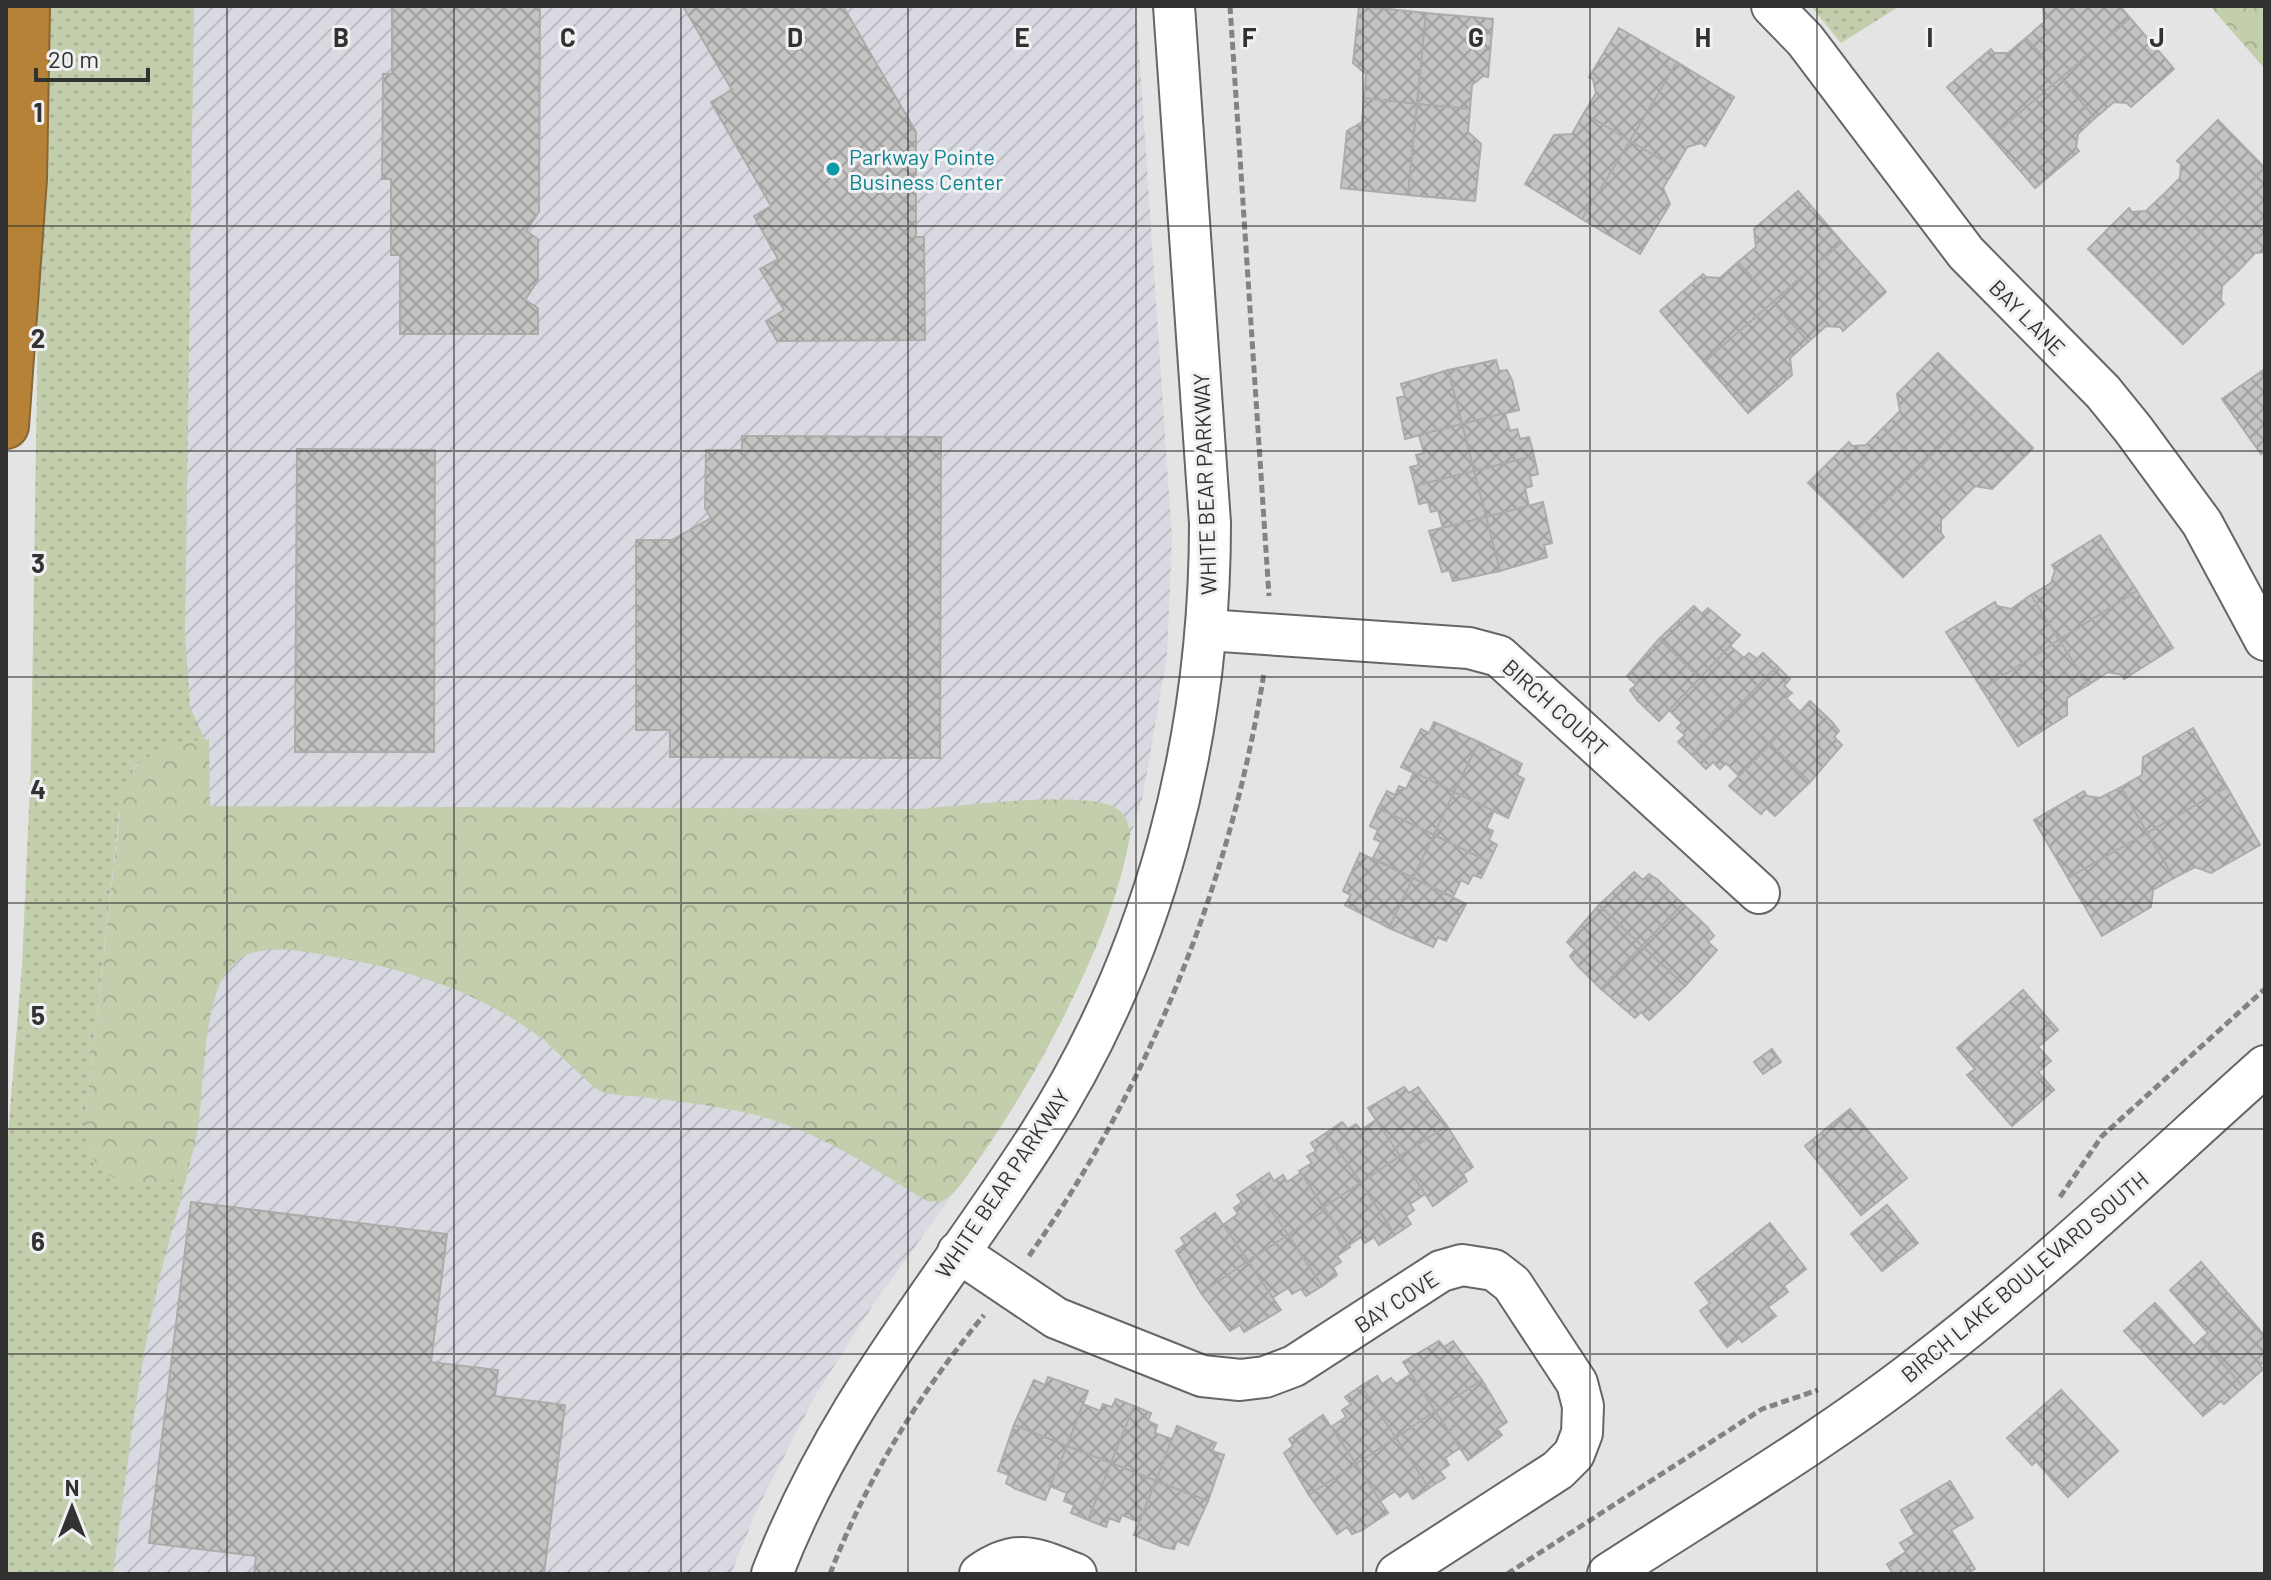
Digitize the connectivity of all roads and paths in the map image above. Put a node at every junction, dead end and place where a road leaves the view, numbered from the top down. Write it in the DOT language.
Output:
graph roads {
  1 [pos="27,6"];
  2 [pos="1174,6"];
  3 [pos="1230,6"];
  4 [pos="1772,6"];
  5 [pos="6,426"];
  6 [pos="1269,604"];
  7 [pos="1207,630"];
  8 [pos="2265,640"];
  9 [pos="1759,893"];
  10 [pos="2265,989"];
  11 [pos="2265,1066"];
  12 [pos="2056,1202"];
  13 [pos="958,1252"];
  14 [pos="988,1310"];
  15 [pos="1826,1389"];
  16 [pos="772,1574"];
  17 [pos="830,1574"];
  18 [pos="980,1574"];
  19 [pos="1076,1574"];
  20 [pos="1397,1574"];
  21 [pos="1507,1574"];
  22 [pos="1608,1574"];
  1 -- 5 [label="highway"];
  2 -- 7 [label="street, WHITE BEAR PARKWAY"];
  3 -- 6 [label="path"];
  4 -- 8 [label="street, BAY LANE"];
  7 -- 9 [label="street, BIRCH COURT"];
  7 -- 13 [label="street, WHITE BEAR PARKWAY"];
  10 -- 12 [label="path"];
  11 -- 22 [label="street, BIRCH LAKE BOULEVARD SOUTH"];
  13 -- 16 [label="street, WHITE BEAR PARKWAY"];
  13 -- 20 [label="street, BAY COVE"];
  14 -- 17 [label="path"];
  15 -- 21 [label="path"];
  18 -- 19 [label="street"];
}
